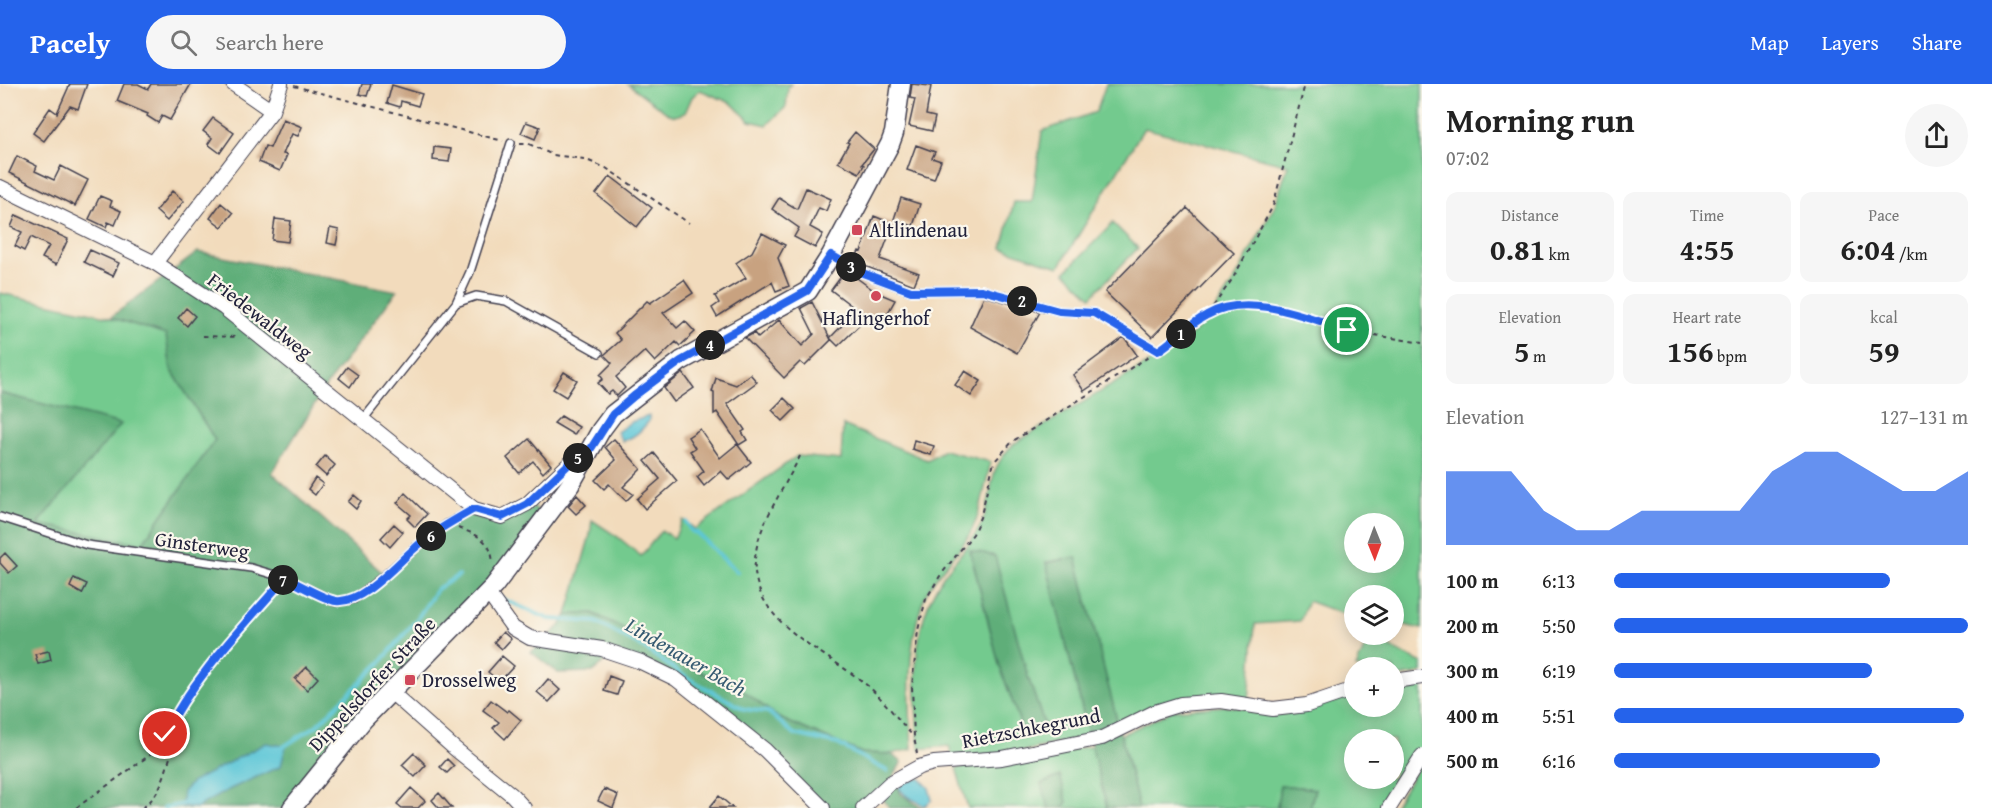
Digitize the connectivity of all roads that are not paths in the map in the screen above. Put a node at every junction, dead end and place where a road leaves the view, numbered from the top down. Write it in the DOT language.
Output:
graph roads {
  1 [pos="233,84"];
  2 [pos="281,84"];
  3 [pos="901,84"];
  4 [pos="272,111"];
  5 [pos="511,143"];
  6 [pos="0,187"];
  7 [pos="831,255"];
  8 [pos="155,263"];
  9 [pos="456,303"];
  10 [pos="1158,351"];
  11 [pos="599,353"];
  12 [pos="362,421"];
  13 [pos="590,450"];
  14 [pos="474,509"];
  15 [pos="0,517"];
  16 [pos="491,590"];
  17 [pos="1422,678"];
  18 [pos="1404,680"];
  19 [pos="391,692"];
  20 [pos="1344,692"];
  21 [pos="1422,756"];
  22 [pos="293,808"];
  23 [pos="524,808"];
  24 [pos="823,808"];
  25 [pos="863,808"];
  26 [pos="1389,808"];
  1 -- 4 [label="street"];
  2 -- 4 [label="street"];
  3 -- 7 [label="street"];
  4 -- 8 [label="street"];
  5 -- 9 [label="lane"];
  6 -- 8 [label="street, Friedewaldweg"];
  7 -- 10 [label="lane"];
  7 -- 13 [label="street"];
  8 -- 12 [label="street, Friedewaldweg"];
  9 -- 11 [label="lane"];
  9 -- 12 [label="lane"];
  12 -- 14 [label="street, Friedewaldweg"];
  13 -- 14 [label="street"];
  13 -- 16 [label="street"];
  14 -- 15 [label="lane, Ginsterweg"];
  16 -- 19 [label="street, Dippelsdorfer Straße"];
  16 -- 24 [label="street"];
  17 -- 18 [label="street"];
  19 -- 22 [label="street, Dippelsdorfer Straße"];
  19 -- 23 [label="street"];
  20 -- 25 [label="street, Rietzschkegrund"];
  21 -- 26 [label="street"];
}
